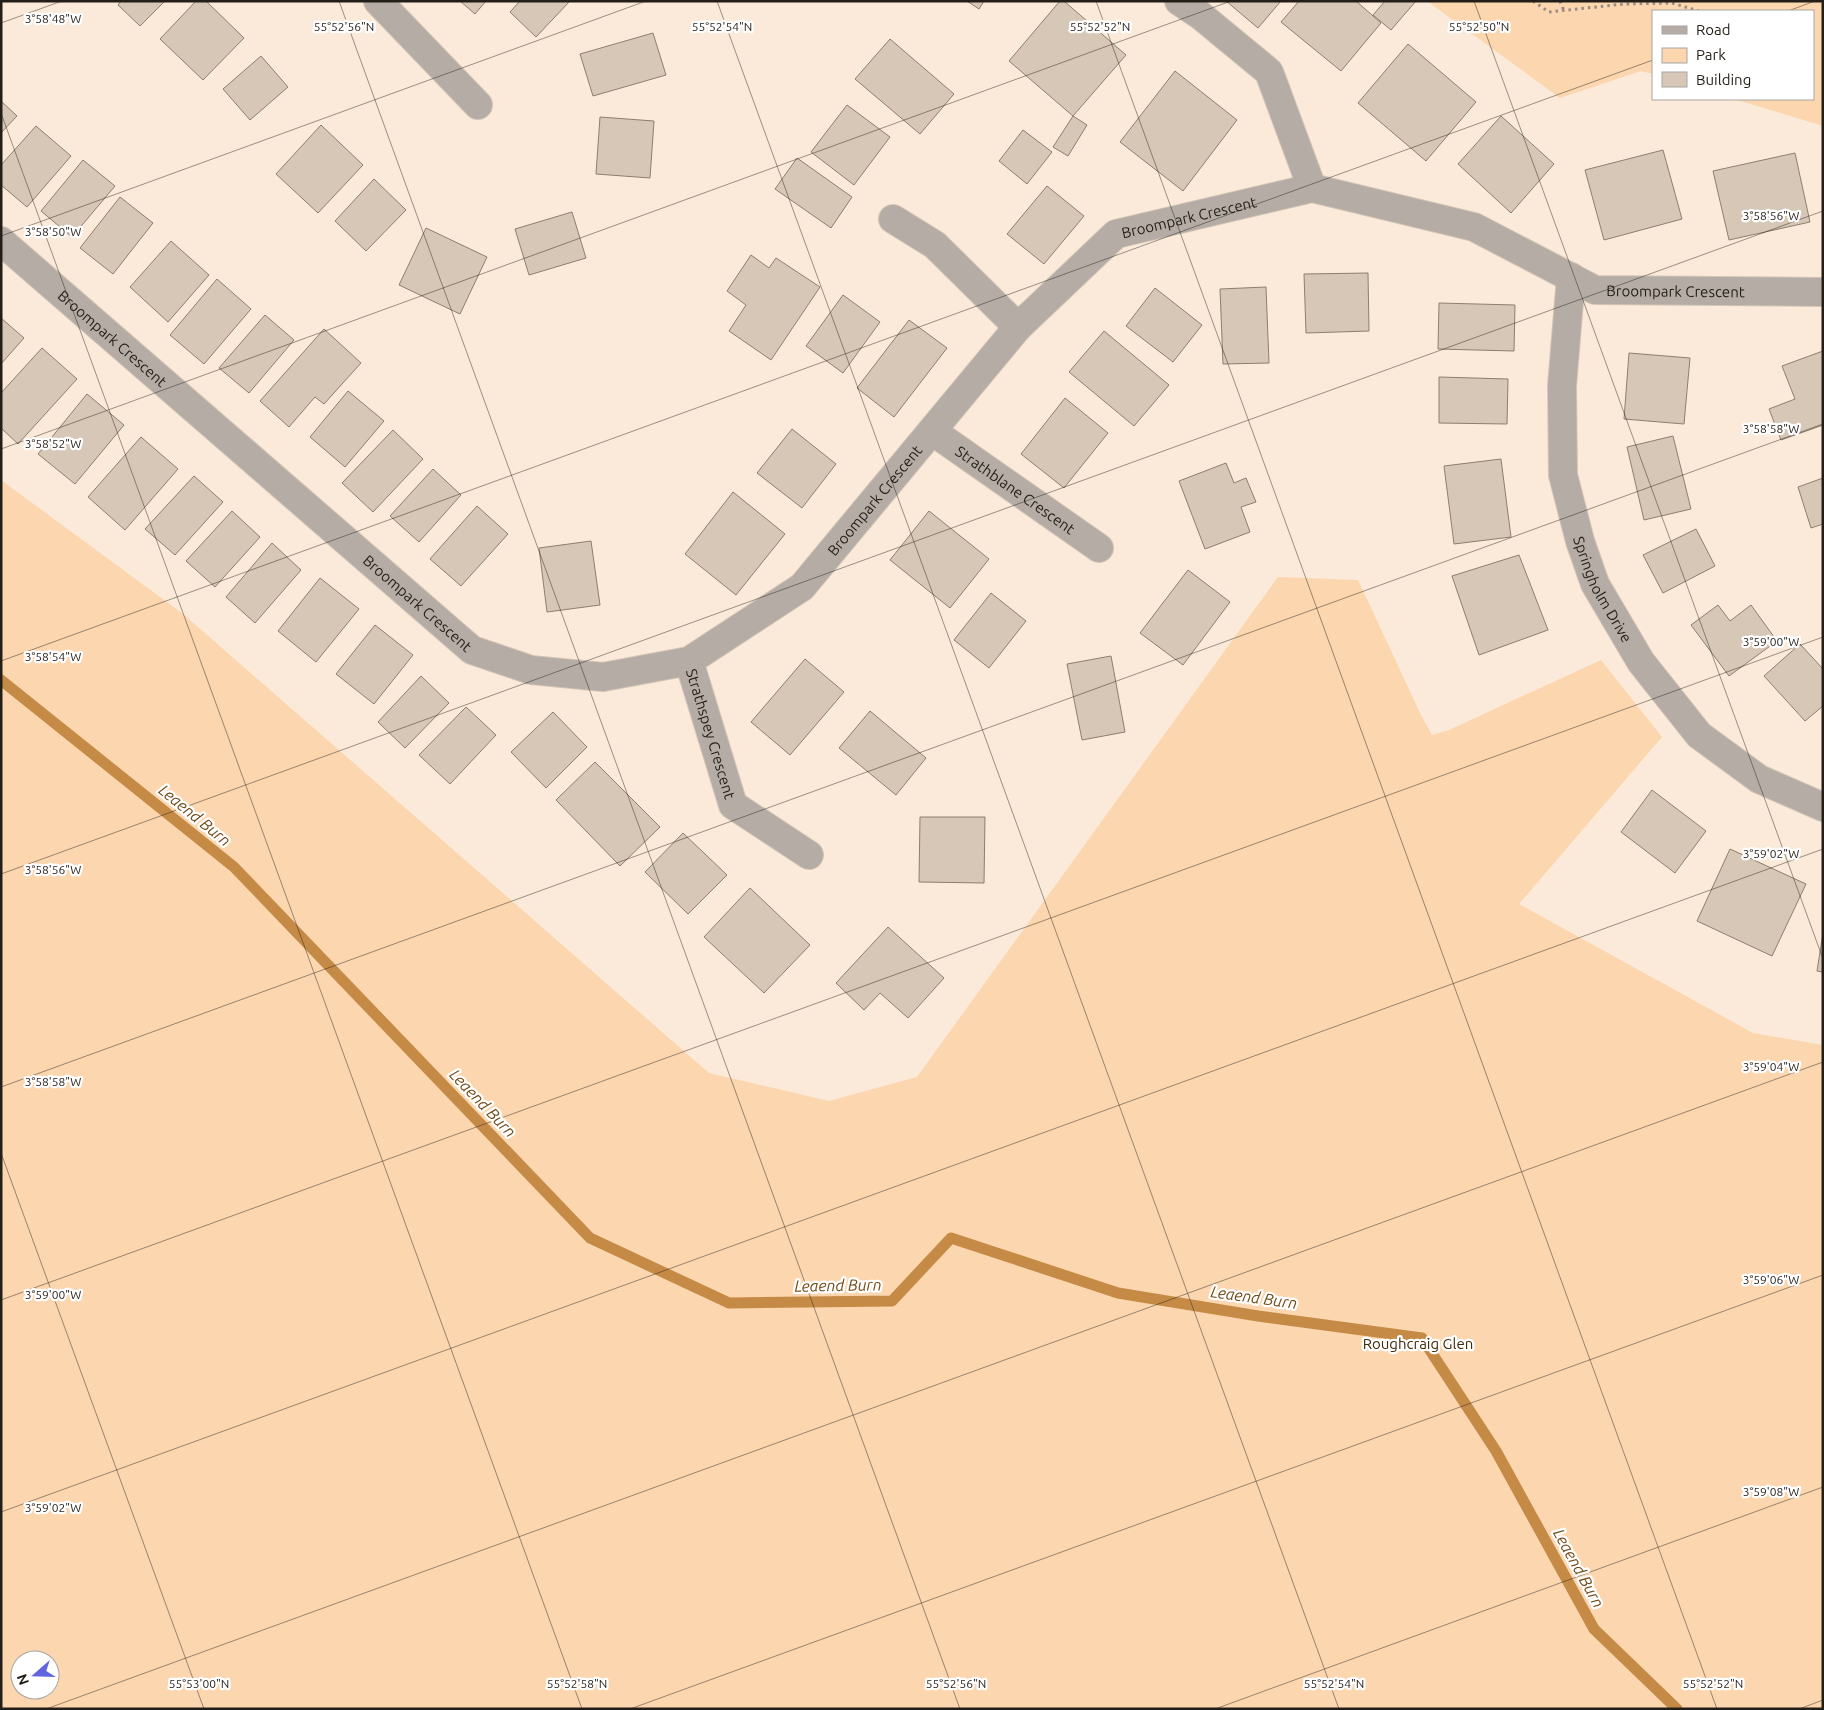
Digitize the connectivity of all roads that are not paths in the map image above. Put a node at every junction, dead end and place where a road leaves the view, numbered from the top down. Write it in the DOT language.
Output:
graph roads {
  1 [pos="378,1"];
  2 [pos="1179,1"];
  3 [pos="478,105"];
  4 [pos="1312,188"];
  5 [pos="893,219"];
  6 [pos="1,241"];
  7 [pos="1571,277"];
  8 [pos="1823,292"];
  9 [pos="1018,327"];
  10 [pos="932,431"];
  11 [pos="1099,548"];
  12 [pos="689,661"];
  13 [pos="1823,807"];
  14 [pos="809,856"];
  1 -- 3 [label="street"];
  2 -- 4 [label="street"];
  4 -- 7 [label="street, Broompark Crescent"];
  4 -- 9 [label="street, Broompark Crescent"];
  5 -- 9 [label="street"];
  6 -- 12 [label="street, Broompark Crescent"];
  7 -- 8 [label="street, Broompark Crescent"];
  7 -- 13 [label="street, Springholm Drive"];
  9 -- 10 [label="street, Broompark Crescent"];
  10 -- 11 [label="street, Strathblane Crescent"];
  10 -- 12 [label="street, Broompark Crescent"];
  12 -- 14 [label="street, Strathspey Crescent"];
}
